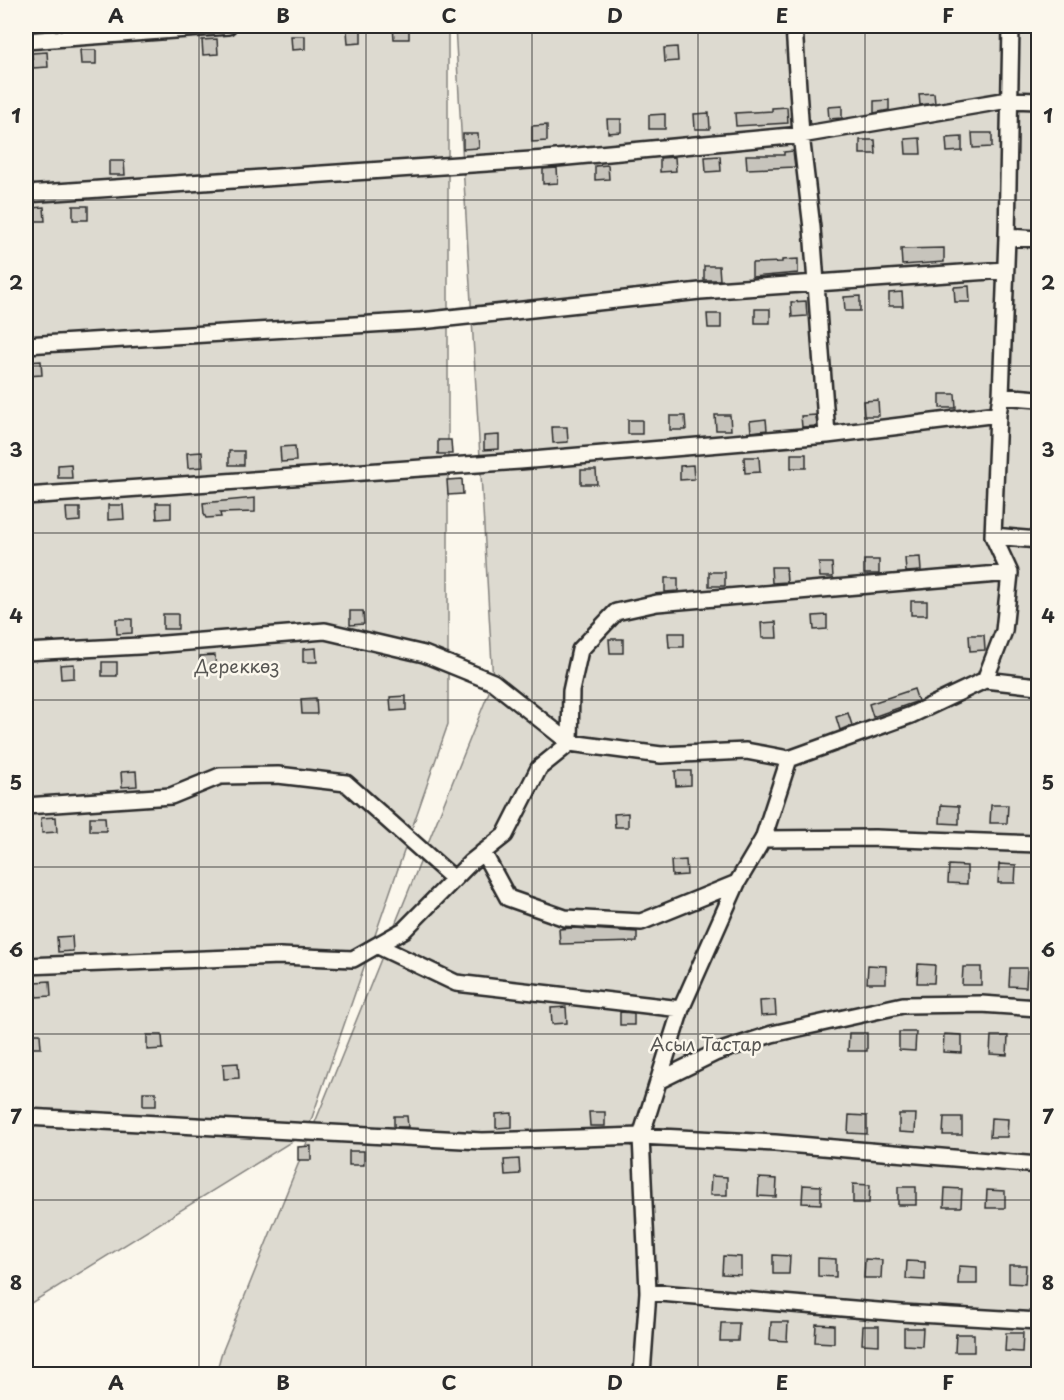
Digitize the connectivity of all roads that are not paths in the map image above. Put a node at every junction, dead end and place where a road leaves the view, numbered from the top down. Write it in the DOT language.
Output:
graph roads {
  1 [pos="228,26"];
  2 [pos="794,26"];
  3 [pos="1011,26"];
  4 [pos="26,41"];
  5 [pos="1008,100"];
  6 [pos="1038,101"];
  7 [pos="801,135"];
  8 [pos="26,194"];
  9 [pos="1007,237"];
  10 [pos="1038,239"];
  11 [pos="1005,270"];
  12 [pos="815,283"];
  13 [pos="26,345"];
  14 [pos="1002,396"];
  15 [pos="1038,399"];
  16 [pos="999,414"];
  17 [pos="827,435"];
  18 [pos="26,496"];
  19 [pos="993,536"];
  20 [pos="1038,540"];
  21 [pos="1010,573"];
  22 [pos="26,652"];
  23 [pos="985,680"];
  24 [pos="1038,686"];
  25 [pos="570,743"];
  26 [pos="789,759"];
  27 [pos="26,806"];
  28 [pos="763,839"];
  29 [pos="1038,844"];
  30 [pos="483,852"];
  31 [pos="454,879"];
  32 [pos="737,883"];
  33 [pos="378,946"];
  34 [pos="26,966"];
  35 [pos="1038,1008"];
  36 [pos="681,1009"];
  37 [pos="658,1081"];
  38 [pos="26,1117"];
  39 [pos="641,1136"];
  40 [pos="1038,1165"];
  41 [pos="648,1292"];
  42 [pos="1038,1321"];
  43 [pos="642,1374"];
  1 -- 4 [label="street"];
  2 -- 7 [label="street"];
  3 -- 5 [label="street"];
  5 -- 6 [label="street"];
  5 -- 7 [label="street"];
  5 -- 9 [label="street"];
  7 -- 8 [label="street"];
  7 -- 12 [label="street"];
  9 -- 10 [label="street"];
  9 -- 11 [label="street"];
  11 -- 12 [label="street"];
  11 -- 14 [label="street"];
  12 -- 13 [label="street"];
  12 -- 17 [label="street"];
  14 -- 15 [label="street"];
  14 -- 16 [label="street"];
  16 -- 17 [label="street"];
  16 -- 19 [label="street"];
  17 -- 18 [label="street"];
  19 -- 20 [label="street"];
  19 -- 21 [label="street"];
  21 -- 23 [label="street"];
  21 -- 25 [label="street"];
  22 -- 25 [label="street"];
  23 -- 24 [label="street"];
  23 -- 26 [label="street"];
  25 -- 26 [label="street"];
  25 -- 30 [label="street"];
  26 -- 28 [label="street"];
  27 -- 31 [label="street"];
  28 -- 29 [label="street"];
  28 -- 32 [label="street"];
  30 -- 31 [label="street"];
  30 -- 32 [label="street"];
  31 -- 33 [label="street"];
  32 -- 36 [label="street"];
  33 -- 34 [label="street"];
  33 -- 36 [label="street"];
  35 -- 37 [label="street"];
  36 -- 37 [label="street"];
  37 -- 39 [label="street"];
  38 -- 39 [label="street"];
  39 -- 40 [label="street"];
  39 -- 41 [label="street"];
  41 -- 42 [label="street"];
  41 -- 43 [label="street"];
}
